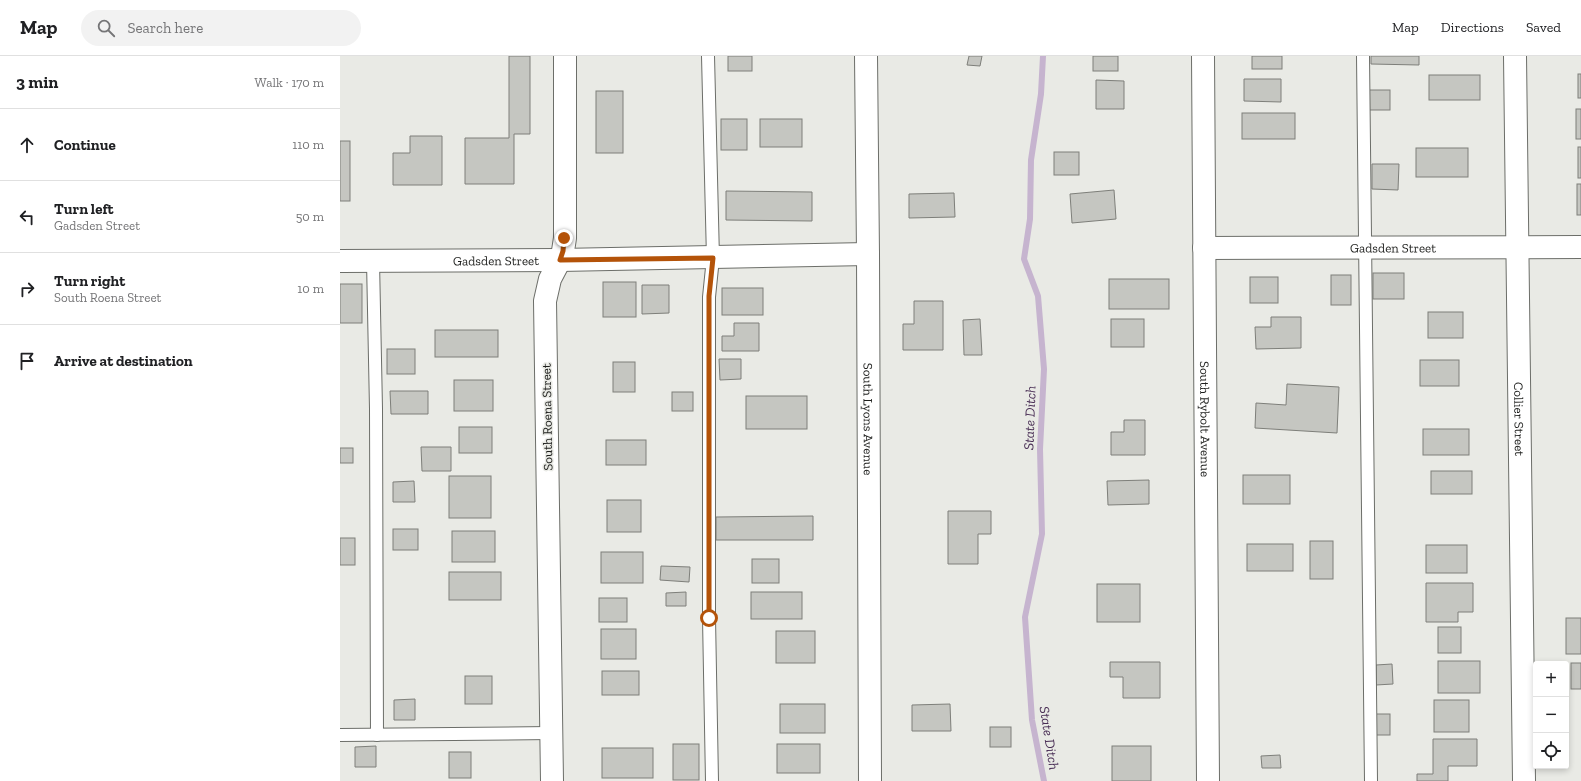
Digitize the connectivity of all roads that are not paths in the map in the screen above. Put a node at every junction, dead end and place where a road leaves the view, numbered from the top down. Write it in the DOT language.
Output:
graph roads {
  1 [pos="564,56"];
  2 [pos="708,56"];
  3 [pos="866,56"];
  4 [pos="1202,56"];
  5 [pos="1363,56"];
  6 [pos="1515,56"];
  7 [pos="1581,247"];
  8 [pos="1204,248"];
  9 [pos="1366,248"];
  10 [pos="1518,248"];
  11 [pos="868,254"];
  12 [pos="713,258"];
  13 [pos="560,260"];
  14 [pos="340,261"];
  15 [pos="374,261"];
  16 [pos="551,732"];
  17 [pos="340,735"];
  18 [pos="377,735"];
  19 [pos="552,781"];
  20 [pos="712,781"];
  21 [pos="870,781"];
  22 [pos="1208,781"];
  23 [pos="1371,781"];
  24 [pos="1524,781"];
  1 -- 13 [label="street, South Roena Street"];
  2 -- 12 [label="lane"];
  3 -- 11 [label="street, South Lyons Avenue"];
  4 -- 8 [label="street, South Rybolt Avenue"];
  5 -- 9 [label="lane"];
  6 -- 10 [label="street, Collier Street"];
  7 -- 10 [label="street, Gadsden Street"];
  8 -- 9 [label="street, Gadsden Street"];
  8 -- 22 [label="street, South Rybolt Avenue"];
  9 -- 10 [label="street, Gadsden Street"];
  9 -- 23 [label="lane"];
  10 -- 24 [label="street, Collier Street"];
  11 -- 12 [label="street, Gadsden Street"];
  11 -- 21 [label="street, South Lyons Avenue"];
  12 -- 13 [label="street, Gadsden Street"];
  12 -- 20 [label="lane"];
  13 -- 15 [label="street, Gadsden Street"];
  13 -- 16 [label="street, South Roena Street"];
  14 -- 15 [label="street, Gadsden Street"];
  15 -- 18 [label="lane"];
  16 -- 18 [label="lane"];
  16 -- 19 [label="street, South Roena Street"];
  17 -- 18 [label="lane"];
}
